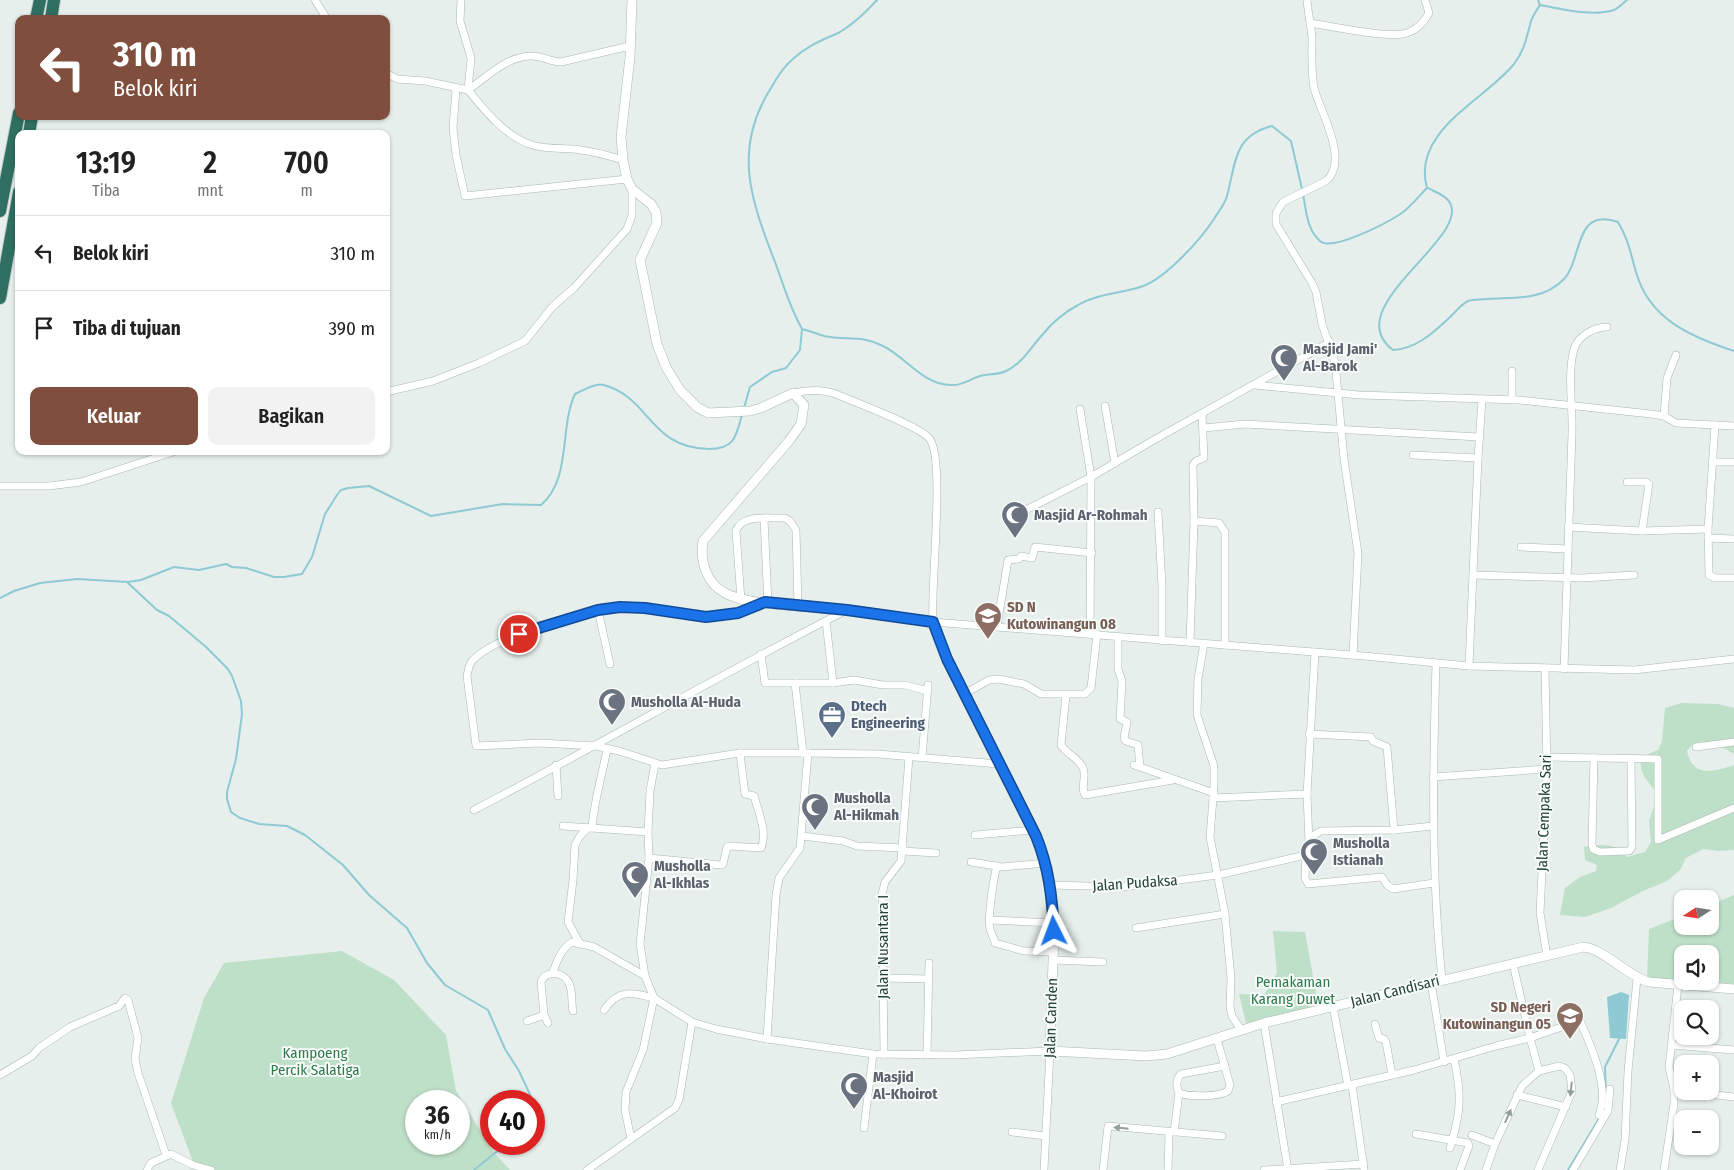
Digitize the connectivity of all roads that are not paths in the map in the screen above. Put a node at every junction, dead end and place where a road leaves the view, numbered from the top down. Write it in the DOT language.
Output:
graph roads {
  1 [pos="40,0"];
  2 [pos="54,0"];
  3 [pos="315,0"];
  4 [pos="461,0"];
  5 [pos="632,0"];
  6 [pos="1307,0"];
  7 [pos="1425,0"];
  8 [pos="37,15"];
  9 [pos="51,15"];
  10 [pos="324,15"];
  11 [pos="1310,23"];
  12 [pos="630,46"];
  13 [pos="390,75"];
  14 [pos="456,89"];
  15 [pos="468,90"];
  16 [pos="15,133"];
  17 [pos="623,160"];
  18 [pos="627,179"];
  19 [pos="632,189"];
  20 [pos="0,210"];
  21 [pos="15,214"];
  22 [pos="0,298"];
  23 [pos="1607,327"];
  24 [pos="1330,342"];
  25 [pos="1676,355"];
  26 [pos="1512,371"];
  27 [pos="1255,385"];
  28 [pos="390,391"];
  29 [pos="793,393"];
  30 [pos="1338,393"];
  31 [pos="1482,400"];
  32 [pos="1512,400"];
  33 [pos="1105,406"];
  34 [pos="1573,406"];
  35 [pos="1080,409"];
  36 [pos="1202,414"];
  37 [pos="1664,416"];
  38 [pos="1715,425"];
  39 [pos="1734,426"];
  40 [pos="1204,428"];
  41 [pos="1342,429"];
  42 [pos="1479,437"];
  43 [pos="164,455"];
  44 [pos="1413,455"];
  45 [pos="1478,458"];
  46 [pos="1712,462"];
  47 [pos="1734,462"];
  48 [pos="1115,463"];
  49 [pos="1091,477"];
  50 [pos="1627,482"];
  51 [pos="0,486"];
  52 [pos="1158,512"];
  53 [pos="1012,517"];
  54 [pos="764,519"];
  55 [pos="1194,521"];
  56 [pos="1568,527"];
  57 [pos="1708,529"];
  58 [pos="1642,531"];
  59 [pos="1708,538"];
  60 [pos="1734,539"];
  61 [pos="1521,547"];
  62 [pos="1568,549"];
  63 [pos="1092,553"];
  64 [pos="1473,575"];
  65 [pos="1634,575"];
  66 [pos="1568,578"];
  67 [pos="1734,578"];
  68 [pos="741,600"];
  69 [pos="766,602"];
  70 [pos="798,606"];
  71 [pos="598,610"];
  72 [pos="847,610"];
  73 [pos="826,621"];
  74 [pos="933,622"];
  75 [pos="997,626"];
  76 [pos="1093,634"];
  77 [pos="1118,637"];
  78 [pos="1162,641"];
  79 [pos="1190,642"];
  80 [pos="1204,643"];
  81 [pos="1225,645"];
  82 [pos="1315,652"];
  83 [pos="761,654"];
  84 [pos="1353,655"];
  85 [pos="1734,659"];
  86 [pos="610,664"];
  87 [pos="1436,664"];
  88 [pos="1469,666"];
  89 [pos="1545,669"];
  90 [pos="1564,669"];
  91 [pos="795,683"];
  92 [pos="833,683"];
  93 [pos="964,694"];
  94 [pos="1066,695"];
  95 [pos="1309,734"];
  96 [pos="1734,742"];
  97 [pos="596,746"];
  98 [pos="1696,747"];
  99 [pos="607,749"];
  100 [pos="740,753"];
  101 [pos="805,753"];
  102 [pos="908,757"];
  103 [pos="1546,757"];
  104 [pos="922,758"];
  105 [pos="1594,758"];
  106 [pos="1631,759"];
  107 [pos="655,764"];
  108 [pos="999,764"];
  109 [pos="556,765"];
  110 [pos="1547,770"];
  111 [pos="1433,777"];
  112 [pos="1173,780"];
  113 [pos="1307,794"];
  114 [pos="558,796"];
  115 [pos="1213,796"];
  116 [pos="1734,808"];
  117 [pos="474,810"];
  118 [pos="563,826"];
  119 [pos="1433,826"];
  120 [pos="590,828"];
  121 [pos="1032,830"];
  122 [pos="1394,830"];
  123 [pos="648,832"];
  124 [pos="975,835"];
  125 [pos="802,836"];
  126 [pos="1309,844"];
  127 [pos="903,849"];
  128 [pos="936,853"];
  129 [pos="1306,854"];
  130 [pos="649,858"];
  131 [pos="971,862"];
  132 [pos="1046,863"];
  133 [pos="997,866"];
  134 [pos="1218,875"];
  135 [pos="1434,883"];
  136 [pos="1051,885"];
  137 [pos="1225,914"];
  138 [pos="991,920"];
  139 [pos="1054,923"];
  140 [pos="1136,928"];
  141 [pos="579,942"];
  142 [pos="1053,956"];
  143 [pos="1546,956"];
  144 [pos="1103,962"];
  145 [pos="929,963"];
  146 [pos="1513,964"];
  147 [pos="553,972"];
  148 [pos="645,976"];
  149 [pos="883,978"];
  150 [pos="1442,978"];
  151 [pos="929,979"];
  152 [pos="1637,979"];
  153 [pos="1431,982"];
  154 [pos="1674,985"];
  155 [pos="1719,988"];
  156 [pos="1734,989"];
  157 [pos="1677,990"];
  158 [pos="654,998"];
  159 [pos="1333,1006"];
  160 [pos="604,1010"];
  161 [pos="573,1011"];
  162 [pos="544,1015"];
  163 [pos="526,1021"];
  164 [pos="692,1022"];
  165 [pos="1264,1022"];
  166 [pos="548,1023"];
  167 [pos="1375,1024"];
  168 [pos="1241,1030"];
  169 [pos="1530,1038"];
  170 [pos="767,1039"];
  171 [pos="1217,1039"];
  172 [pos="1671,1046"];
  173 [pos="1734,1050"];
  174 [pos="1050,1051"];
  175 [pos="872,1054"];
  176 [pos="884,1054"];
  177 [pos="927,1055"];
  178 [pos="1454,1059"];
  179 [pos="1444,1062"];
  180 [pos="1225,1066"];
  181 [pos="1539,1071"];
  182 [pos="0,1075"];
  183 [pos="1392,1075"];
  184 [pos="1350,1086"];
  185 [pos="1610,1089"];
  186 [pos="1674,1090"];
  187 [pos="1179,1093"];
  188 [pos="1517,1095"];
  189 [pos="1719,1095"];
  190 [pos="1734,1097"];
  191 [pos="1276,1102"];
  192 [pos="1606,1102"];
  193 [pos="1566,1107"];
  194 [pos="1599,1116"];
  195 [pos="864,1128"];
  196 [pos="1012,1132"];
  197 [pos="1172,1132"];
  198 [pos="1416,1134"];
  199 [pos="1472,1135"];
  200 [pos="1046,1136"];
  201 [pos="1222,1136"];
  202 [pos="631,1139"];
  203 [pos="1453,1139"];
  204 [pos="1495,1144"];
  205 [pos="1450,1148"];
  206 [pos="166,1155"];
  207 [pos="1364,1167"];
  208 [pos="147,1170"];
  209 [pos="211,1170"];
  210 [pos="587,1170"];
  211 [pos="1044,1170"];
  212 [pos="1103,1170"];
  213 [pos="1168,1170"];
  214 [pos="1264,1170"];
  215 [pos="1288,1170"];
  216 [pos="1460,1170"];
  217 [pos="1486,1170"];
  218 [pos="1538,1170"];
  219 [pos="1573,1170"];
  220 [pos="1620,1170"];
  221 [pos="1664,1170"];
  1 -- 8 [label="highway"];
  2 -- 9 [label="highway"];
  3 -- 10 [label="street"];
  4 -- 15 [label="street"];
  5 -- 12 [label="street"];
  6 -- 11 [label="street"];
  7 -- 11 [label="street"];
  11 -- 24 [label="street"];
  12 -- 15 [label="street"];
  12 -- 17 [label="street"];
  13 -- 14 [label="street"];
  14 -- 15 [label="street"];
  14 -- 18 [label="street"];
  15 -- 17 [label="street"];
  16 -- 20 [label="highway"];
  17 -- 18 [label="street"];
  18 -- 19 [label="street"];
  19 -- 28 [label="street"];
  19 -- 29 [label="street"];
  21 -- 22 [label="highway"];
  23 -- 34 [label="street"];
  24 -- 27 [label="street"];
  24 -- 30 [label="street"];
  25 -- 37 [label="street"];
  26 -- 32 [label="street"];
  27 -- 30 [label="street"];
  27 -- 36 [label="street"];
  29 -- 68 [label="street"];
  29 -- 74 [label="street"];
  30 -- 31 [label="street"];
  30 -- 41 [label="street"];
  31 -- 32 [label="street"];
  31 -- 42 [label="street"];
  32 -- 34 [label="street"];
  33 -- 48 [label="street"];
  34 -- 37 [label="street"];
  34 -- 56 [label="street"];
  35 -- 49 [label="street"];
  36 -- 40 [label="street"];
  36 -- 48 [label="street"];
  37 -- 38 [label="street"];
  38 -- 39 [label="street"];
  38 -- 46 [label="street"];
  40 -- 41 [label="street"];
  40 -- 55 [label="street"];
  41 -- 42 [label="street"];
  41 -- 84 [label="street"];
  42 -- 45 [label="street"];
  43 -- 51 [label="street"];
  44 -- 45 [label="street"];
  45 -- 64 [label="street"];
  46 -- 47 [label="street"];
  46 -- 57 [label="street"];
  48 -- 49 [label="street"];
  49 -- 53 [label="street"];
  49 -- 63 [label="street"];
  50 -- 58 [label="street"];
  52 -- 78 [label="street"];
  54 -- 68 [label="street"];
  54 -- 69 [label="street"];
  54 -- 70 [label="street"];
  55 -- 79 [label="street"];
  55 -- 81 [label="street"];
  56 -- 58 [label="street"];
  56 -- 62 [label="street"];
  57 -- 58 [label="street"];
  57 -- 59 [label="street"];
  59 -- 60 [label="street"];
  59 -- 67 [label="street"];
  61 -- 62 [label="street"];
  62 -- 66 [label="street"];
  63 -- 75 [label="street"];
  63 -- 76 [label="street"];
  64 -- 66 [label="street"];
  64 -- 88 [label="street"];
  65 -- 66 [label="street"];
  66 -- 90 [label="street"];
  68 -- 69 [label="street"];
  69 -- 70 [label="street"];
  69 -- 71 [label="street"];
  70 -- 72 [label="street"];
  71 -- 86 [label="street"];
  71 -- 97 [label="street"];
  72 -- 73 [label="street"];
  72 -- 74 [label="street"];
  73 -- 83 [label="street"];
  73 -- 92 [label="street"];
  74 -- 75 [label="street"];
  74 -- 93 [label="street, Jalan Canden"];
  75 -- 76 [label="street"];
  76 -- 77 [label="street"];
  76 -- 94 [label="street"];
  77 -- 78 [label="street"];
  77 -- 112 [label="street"];
  78 -- 79 [label="street"];
  79 -- 80 [label="street"];
  80 -- 81 [label="street"];
  80 -- 115 [label="street"];
  81 -- 82 [label="street"];
  82 -- 84 [label="street"];
  82 -- 95 [label="street"];
  83 -- 91 [label="street"];
  83 -- 97 [label="street"];
  84 -- 87 [label="street"];
  85 -- 90 [label="street"];
  87 -- 88 [label="street"];
  87 -- 111 [label="street"];
  88 -- 89 [label="street"];
  89 -- 90 [label="street"];
  89 -- 103 [label="street, Jalan Cempaka Sari"];
  91 -- 92 [label="street"];
  91 -- 101 [label="street"];
  92 -- 104 [label="street"];
  93 -- 94 [label="street"];
  93 -- 108 [label="street, Jalan Canden"];
  94 -- 112 [label="street"];
  95 -- 113 [label="street"];
  95 -- 122 [label="street"];
  96 -- 98 [label="street"];
  97 -- 99 [label="street"];
  97 -- 109 [label="street"];
  99 -- 107 [label="street"];
  99 -- 120 [label="street"];
  100 -- 101 [label="street"];
  100 -- 107 [label="street"];
  100 -- 130 [label="street"];
  101 -- 102 [label="street"];
  101 -- 125 [label="street"];
  102 -- 104 [label="street"];
  102 -- 127 [label="street, Jalan Nusantara I"];
  103 -- 105 [label="street"];
  103 -- 110 [label="street, Jalan Cempaka Sari"];
  104 -- 108 [label="street"];
  105 -- 106 [label="street"];
  105 -- 106 [label="street"];
  106 -- 116 [label="street"];
  107 -- 123 [label="street"];
  108 -- 121 [label="street, Jalan Canden"];
  109 -- 114 [label="street"];
  109 -- 117 [label="street"];
  110 -- 111 [label="street"];
  110 -- 143 [label="street, Jalan Cempaka Sari"];
  111 -- 119 [label="street"];
  112 -- 115 [label="street"];
  113 -- 115 [label="street"];
  113 -- 126 [label="street"];
  115 -- 134 [label="street"];
  118 -- 120 [label="street"];
  119 -- 122 [label="street"];
  119 -- 135 [label="street"];
  120 -- 123 [label="street"];
  120 -- 141 [label="street"];
  121 -- 124 [label="street"];
  121 -- 132 [label="street, Jalan Canden"];
  122 -- 126 [label="street"];
  123 -- 130 [label="street"];
  125 -- 127 [label="street"];
  125 -- 170 [label="street"];
  126 -- 129 [label="street"];
  127 -- 128 [label="street"];
  127 -- 149 [label="street, Jalan Nusantara I"];
  129 -- 134 [label="street, Jalan Pudaksa"];
  129 -- 135 [label="street"];
  130 -- 148 [label="street"];
  131 -- 133 [label="street"];
  132 -- 133 [label="street"];
  132 -- 136 [label="street, Jalan Canden"];
  133 -- 138 [label="street"];
  134 -- 136 [label="street, Jalan Pudaksa"];
  134 -- 137 [label="street"];
  135 -- 150 [label="street"];
  136 -- 139 [label="street, Jalan Canden"];
  137 -- 140 [label="street"];
  137 -- 168 [label="street"];
  138 -- 139 [label="street"];
  138 -- 142 [label="street"];
  139 -- 142 [label="street, Jalan Canden"];
  141 -- 147 [label="street"];
  141 -- 148 [label="street"];
  142 -- 144 [label="street"];
  142 -- 174 [label="street, Jalan Canden"];
  143 -- 146 [label="street, Jalan Candisari"];
  143 -- 152 [label="street, Jalan Candisari"];
  145 -- 151 [label="street"];
  146 -- 150 [label="street, Jalan Candisari"];
  146 -- 169 [label="street"];
  147 -- 161 [label="street"];
  147 -- 162 [label="street"];
  148 -- 158 [label="street"];
  149 -- 151 [label="street"];
  149 -- 176 [label="street, Jalan Nusantara I"];
  150 -- 153 [label="street, Jalan Candisari"];
  151 -- 177 [label="street"];
  152 -- 154 [label="street, Jalan Candisari"];
  152 -- 220 [label="street"];
  153 -- 159 [label="street, Jalan Candisari"];
  153 -- 179 [label="street"];
  155 -- 156 [label="street, Jalan Candisari"];
  157 -- 172 [label="street"];
  158 -- 160 [label="street"];
  158 -- 164 [label="street"];
  158 -- 202 [label="street"];
  159 -- 165 [label="street, Jalan Candisari"];
  159 -- 184 [label="street"];
  162 -- 163 [label="street"];
  162 -- 166 [label="street"];
  164 -- 170 [label="street"];
  164 -- 202 [label="street"];
  165 -- 168 [label="street, Jalan Candisari"];
  165 -- 191 [label="street"];
  167 -- 183 [label="street"];
  168 -- 171 [label="street, Jalan Candisari"];
  169 -- 178 [label="street"];
  169 -- 181 [label="street"];
  169 -- 192 [label="street"];
  170 -- 175 [label="street"];
  171 -- 174 [label="street, Jalan Candisari"];
  171 -- 180 [label="street"];
  172 -- 173 [label="street"];
  172 -- 186 [label="street"];
  174 -- 177 [label="street"];
  174 -- 200 [label="street, Jalan Canden"];
  175 -- 176 [label="street"];
  175 -- 195 [label="street"];
  176 -- 177 [label="street"];
  178 -- 179 [label="street"];
  178 -- 203 [label="street"];
  179 -- 183 [label="street"];
  180 -- 187 [label="street"];
  180 -- 187 [label="street"];
  181 -- 188 [label="street"];
  181 -- 193 [label="street, one-way"];
  182 -- 206 [label="street"];
  183 -- 184 [label="street"];
  184 -- 191 [label="street"];
  184 -- 207 [label="street"];
  185 -- 192 [label="street"];
  186 -- 221 [label="street"];
  187 -- 197 [label="street"];
  188 -- 193 [label="street"];
  204 -- 188 [label="street, one-way"];
  189 -- 190 [label="street"];
  191 -- 215 [label="street"];
  192 -- 194 [label="street"];
  192 -- 219 [label="street"];
  193 -- 218 [label="street"];
  196 -- 200 [label="street"];
  197 -- 201 [label="street"];
  197 -- 212 [label="street, one-way"];
  197 -- 213 [label="street"];
  198 -- 203 [label="street"];
  199 -- 204 [label="street"];
  200 -- 211 [label="street, Jalan Canden"];
  202 -- 210 [label="street"];
  203 -- 205 [label="street"];
  203 -- 216 [label="street"];
  204 -- 217 [label="street"];
  206 -- 208 [label="street"];
  206 -- 209 [label="street"];
  207 -- 215 [label="street"];
  214 -- 215 [label="street"];
}
